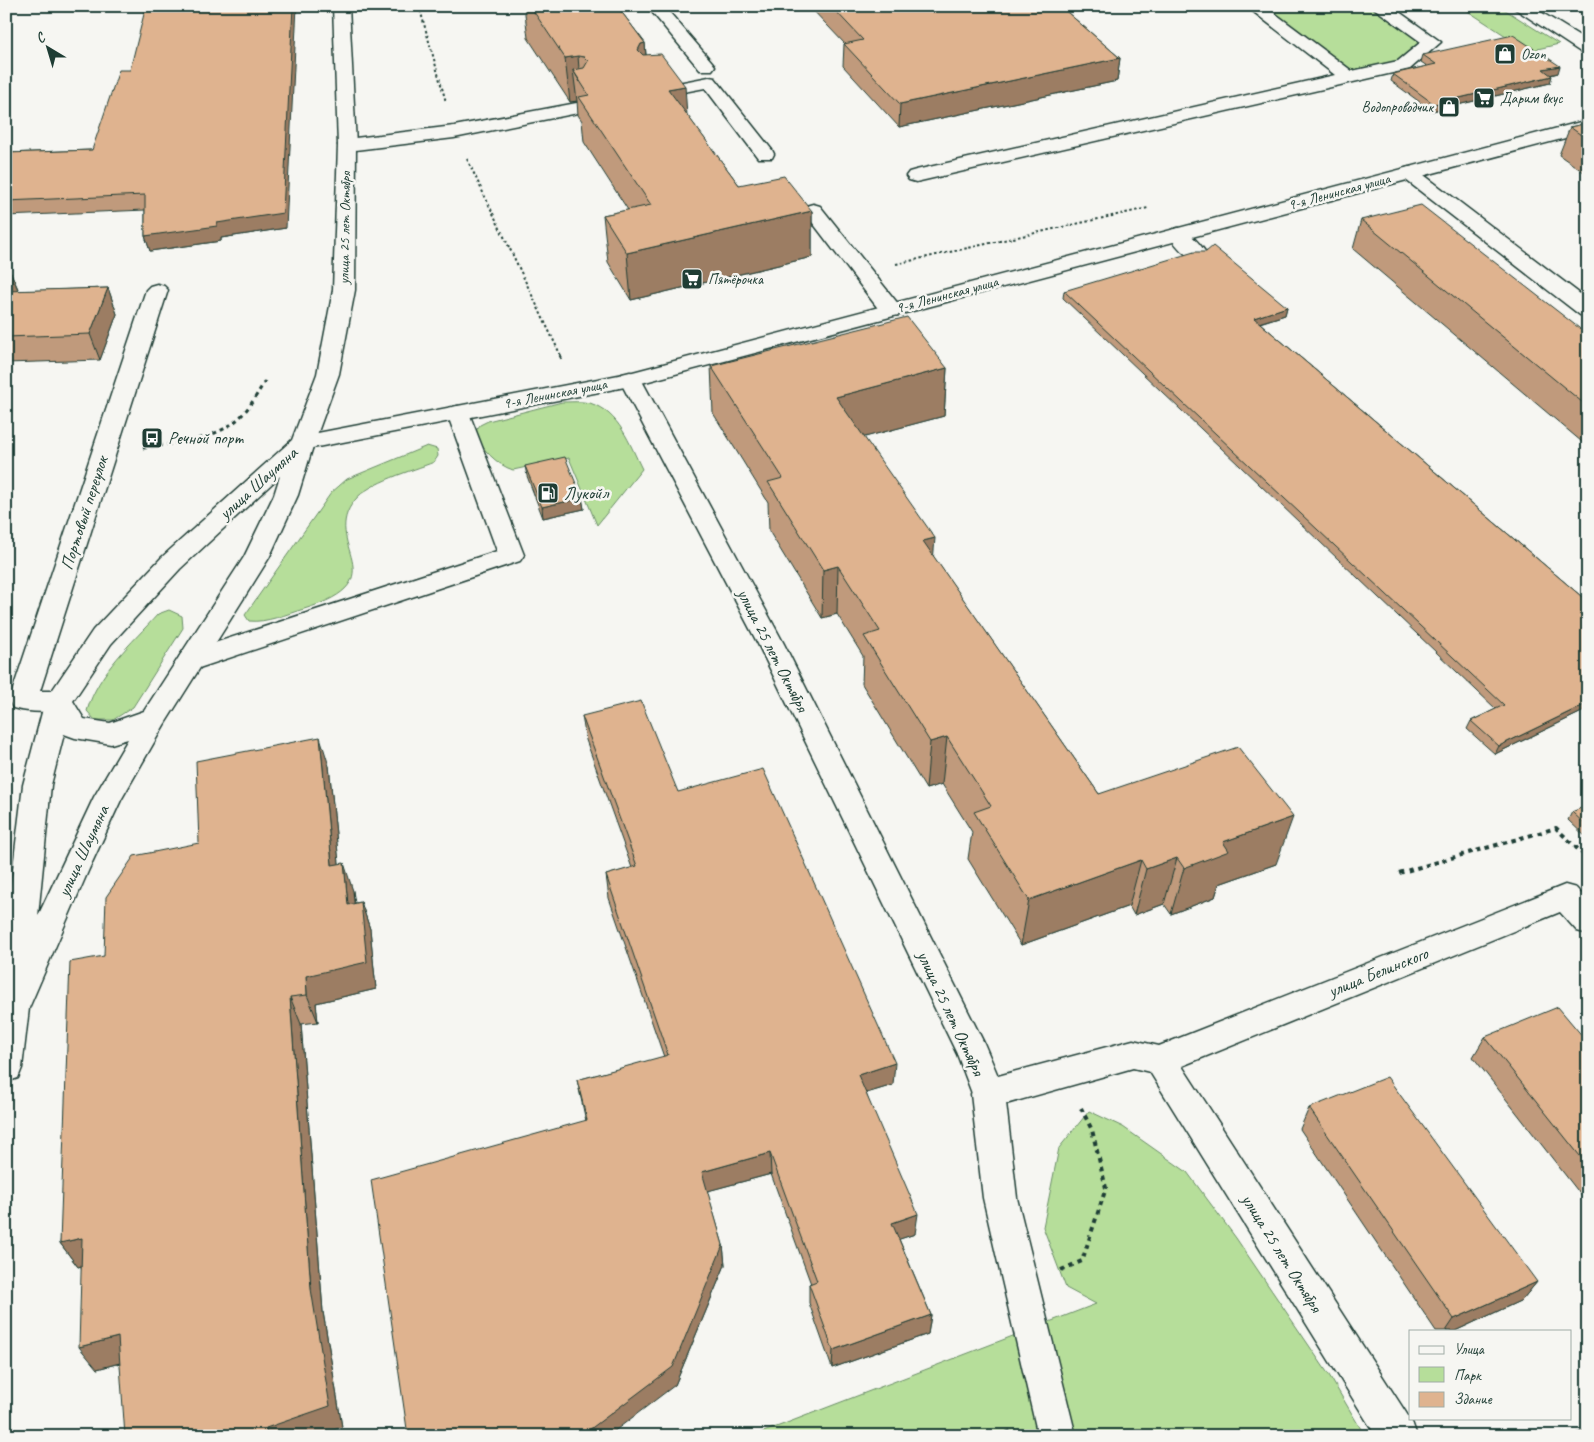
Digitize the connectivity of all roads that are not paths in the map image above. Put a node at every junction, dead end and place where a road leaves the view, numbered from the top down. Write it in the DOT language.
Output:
graph roads {
  1 [pos="341,6"];
  2 [pos="655,6"];
  3 [pos="1254,6"];
  4 [pos="1379,6"];
  5 [pos="1519,6"];
  6 [pos="1588,49"];
  7 [pos="706,66"];
  8 [pos="1350,78"];
  9 [pos="652,93"];
  10 [pos="582,107"];
  11 [pos="1588,126"];
  12 [pos="347,145"];
  13 [pos="765,154"];
  14 [pos="1409,173"];
  15 [pos="916,176"];
  16 [pos="813,210"];
  17 [pos="1178,234"];
  18 [pos="1197,254"];
  19 [pos="157,290"];
  20 [pos="891,310"];
  21 [pos="1588,310"];
  22 [pos="630,379"];
  23 [pos="458,413"];
  24 [pos="302,443"];
  25 [pos="190,661"];
  26 [pos="59,701"];
  27 [pos="154,718"];
  28 [pos="1588,922"];
  29 [pos="12,1009"];
  30 [pos="1160,1060"];
  31 [pos="6,1068"];
  32 [pos="988,1094"];
  33 [pos="1057,1436"];
  34 [pos="1398,1436"];
  1 -- 12 [label="street, улица 25 лет Октября"];
  2 -- 7 [label="street"];
  3 -- 8 [label="street"];
  4 -- 8 [label="street"];
  5 -- 6 [label="street"];
  8 -- 15 [label="street"];
  9 -- 13 [label="street"];
  10 -- 12 [label="street"];
  11 -- 14 [label="street, 9-я Ленинская улица"];
  12 -- 24 [label="street, улица 25 лет Октября"];
  14 -- 17 [label="street, 9-я Ленинская улица"];
  14 -- 21 [label="street"];
  16 -- 20 [label="street"];
  17 -- 18 [label="street"];
  17 -- 20 [label="street, 9-я Ленинская улица"];
  19 -- 26 [label="street, Портовый переулок"];
  20 -- 22 [label="street, 9-я Ленинская улица"];
  22 -- 23 [label="street, 9-я Ленинская улица"];
  22 -- 32 [label="street, улица 25 лет Октября"];
  23 -- 24 [label="street, 9-я Ленинская улица"];
  23 -- 25 [label="street"];
  24 -- 25 [label="street, улица Шаумяна"];
  24 -- 26 [label="street, улица Шаумяна"];
  25 -- 27 [label="street, улица Шаумяна"];
  26 -- 27 [label="street"];
  26 -- 29 [label="street, улица Шаумяна"];
  27 -- 29 [label="street, улица Шаумяна"];
  28 -- 30 [label="street, улица Белинского"];
  29 -- 31 [label="street, улица Шаумяна"];
  30 -- 32 [label="street, улица 25 лет Октября"];
  30 -- 34 [label="street, улица 25 лет Октября"];
  32 -- 33 [label="street"];
}
